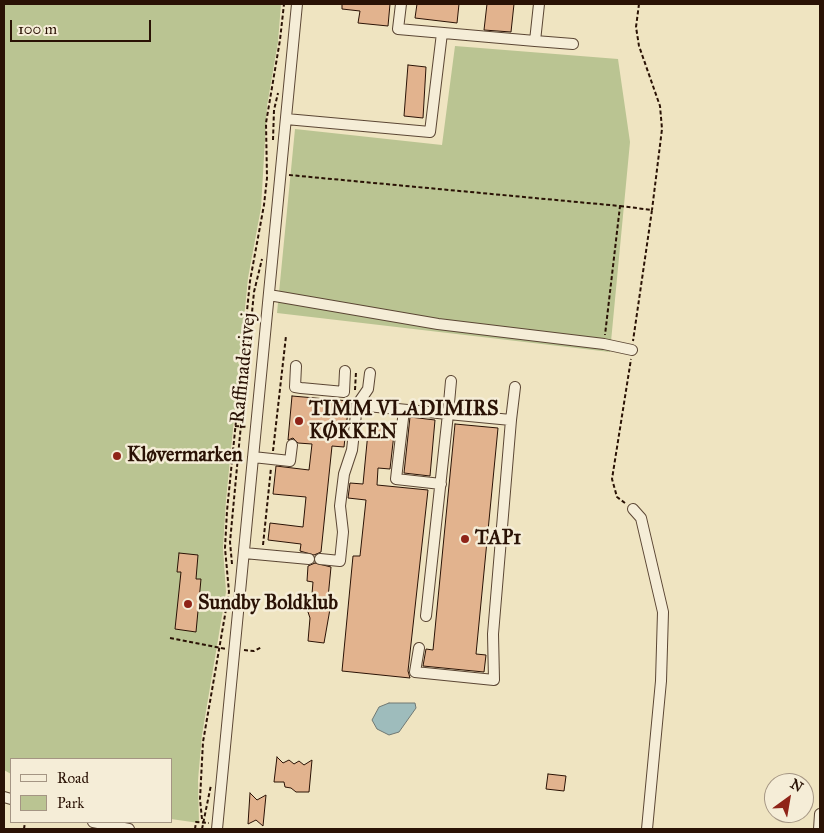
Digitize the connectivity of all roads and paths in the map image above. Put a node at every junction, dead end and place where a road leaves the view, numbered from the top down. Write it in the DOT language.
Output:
graph roads {
  1 [pos="284,4"];
  2 [pos="297,4"];
  3 [pos="401,4"];
  4 [pos="539,4"];
  5 [pos="639,4"];
  6 [pos="442,34"];
  7 [pos="535,41"];
  8 [pos="573,44"];
  9 [pos="279,90"];
  10 [pos="268,109"];
  11 [pos="274,110"];
  12 [pos="286,119"];
  13 [pos="266,123"];
  14 [pos="273,124"];
  15 [pos="273,148"];
  16 [pos="280,175"];
  17 [pos="620,206"];
  18 [pos="652,210"];
  19 [pos="263,254"];
  20 [pos="269,295"];
  21 [pos="286,336"];
  22 [pos="604,344"];
  23 [pos="632,350"];
  24 [pos="296,366"];
  25 [pos="346,371"];
  26 [pos="370,373"];
  27 [pos="451,381"];
  28 [pos="516,388"];
  29 [pos="358,405"];
  30 [pos="404,410"];
  31 [pos="448,414"];
  32 [pos="511,420"];
  33 [pos="235,426"];
  34 [pos="241,426"];
  35 [pos="292,445"];
  36 [pos="253,457"];
  37 [pos="272,459"];
  38 [pos="441,484"];
  39 [pos="228,503"];
  40 [pos="234,504"];
  41 [pos="633,509"];
  42 [pos="224,548"];
  43 [pos="231,548"];
  44 [pos="244,554"];
  45 [pos="262,555"];
  46 [pos="309,559"];
  47 [pos="320,559"];
  48 [pos="232,567"];
  49 [pos="233,592"];
  50 [pos="232,598"];
  51 [pos="426,616"];
  52 [pos="170,638"];
  53 [pos="262,647"];
  54 [pos="219,648"];
  55 [pos="419,648"];
  56 [pos="230,649"];
  57 [pos="820,814"];
  58 [pos="98,823"];
  59 [pos="203,823"];
  60 [pos="129,829"];
  61 [pos="217,829"];
  62 [pos="648,829"];
  63 [pos="819,829"];
  1 -- 10 [label="path"];
  2 -- 12 [label="street, Raffinaderivej"];
  3 -- 6 [label="street"];
  4 -- 7 [label="street"];
  5 -- 18 [label="path"];
  6 -- 7 [label="street"];
  6 -- 12 [label="street"];
  7 -- 8 [label="street"];
  9 -- 11 [label="path"];
  10 -- 11 [label="path"];
  10 -- 13 [label="path"];
  11 -- 14 [label="path"];
  12 -- 16 [label="street, Raffinaderivej"];
  13 -- 14 [label="path"];
  13 -- 33 [label="path"];
  14 -- 15 [label="path"];
  16 -- 17 [label="path"];
  16 -- 20 [label="street, Raffinaderivej"];
  17 -- 18 [label="path"];
  17 -- 22 [label="path"];
  18 -- 23 [label="path"];
  19 -- 34 [label="path"];
  20 -- 22 [label="street"];
  20 -- 36 [label="street, Raffinaderivej"];
  21 -- 37 [label="path"];
  22 -- 23 [label="street"];
  23 -- 41 [label="path"];
  24 -- 25 [label="street"];
  26 -- 29 [label="street"];
  27 -- 31 [label="street"];
  28 -- 32 [label="street"];
  29 -- 30 [label="street"];
  29 -- 47 [label="street"];
  30 -- 31 [label="street"];
  30 -- 38 [label="street"];
  31 -- 32 [label="street"];
  31 -- 38 [label="street"];
  32 -- 55 [label="street"];
  33 -- 34 [label="path"];
  33 -- 39 [label="path"];
  34 -- 40 [label="path"];
  35 -- 37 [label="street"];
  36 -- 37 [label="street"];
  36 -- 44 [label="street, Raffinaderivej"];
  37 -- 45 [label="path"];
  38 -- 51 [label="street"];
  39 -- 40 [label="path"];
  39 -- 42 [label="path"];
  40 -- 43 [label="path"];
  41 -- 62 [label="street"];
  42 -- 43 [label="path"];
  42 -- 54 [label="path"];
  43 -- 48 [label="path"];
  44 -- 45 [label="street"];
  44 -- 56 [label="street, Raffinaderivej"];
  45 -- 46 [label="street"];
  49 -- 50 [label="path"];
  52 -- 54 [label="path"];
  53 -- 56 [label="path"];
  54 -- 56 [label="path"];
  54 -- 59 [label="path"];
  56 -- 61 [label="street, Raffinaderivej"];
  57 -- 63 [label="street"];
  58 -- 60 [label="street"];
}
